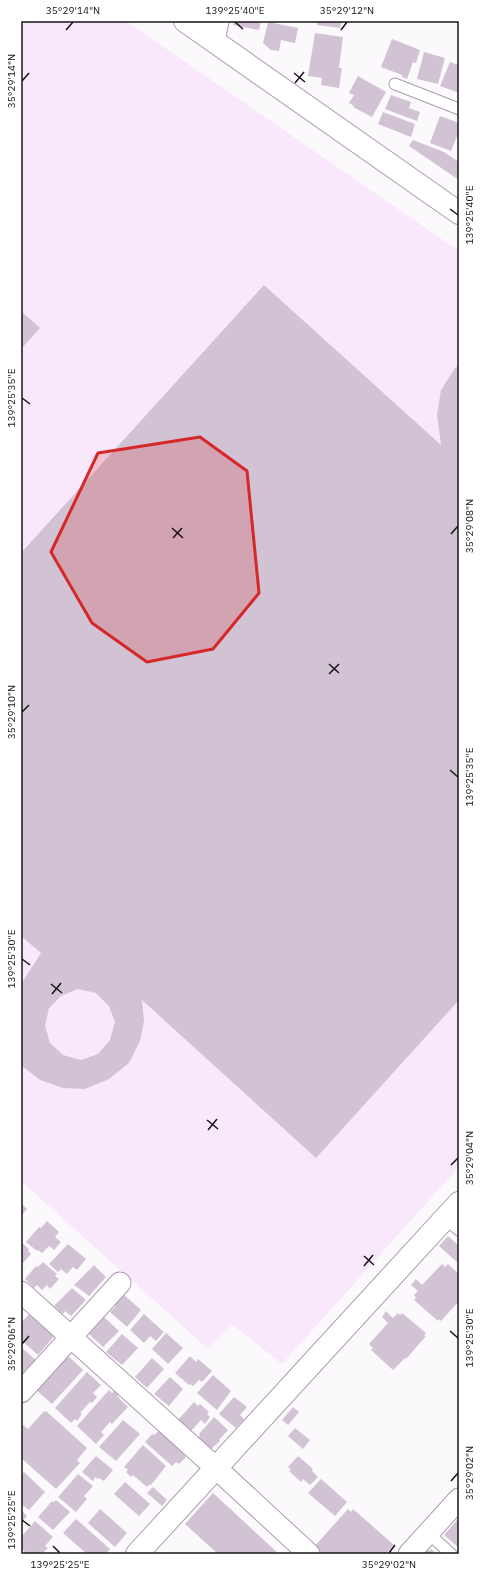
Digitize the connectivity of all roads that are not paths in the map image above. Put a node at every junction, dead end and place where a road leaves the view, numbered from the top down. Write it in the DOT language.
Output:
graph roads {
  1 [pos="185,21"];
  2 [pos="216,31"];
  3 [pos="395,84"];
  4 [pos="459,109"];
  5 [pos="459,213"];
  6 [pos="454,1217"];
  7 [pos="120,1283"];
  8 [pos="21,1292"];
  9 [pos="71,1338"];
  10 [pos="21,1392"];
  11 [pos="216,1468"];
  12 [pos="459,1499"];
  13 [pos="428,1533"];
  14 [pos="137,1554"];
  15 [pos="309,1554"];
  16 [pos="409,1554"];
  17 [pos="451,1554"];
  1 -- 2 [label="street"];
  2 -- 5 [label="street"];
  3 -- 4 [label="lane"];
  6 -- 11 [label="street"];
  7 -- 9 [label="street"];
  8 -- 9 [label="street"];
  9 -- 10 [label="street"];
  9 -- 11 [label="street"];
  11 -- 14 [label="street"];
  11 -- 15 [label="street"];
  12 -- 13 [label="street"];
  13 -- 16 [label="street"];
  13 -- 17 [label="lane"];
}
